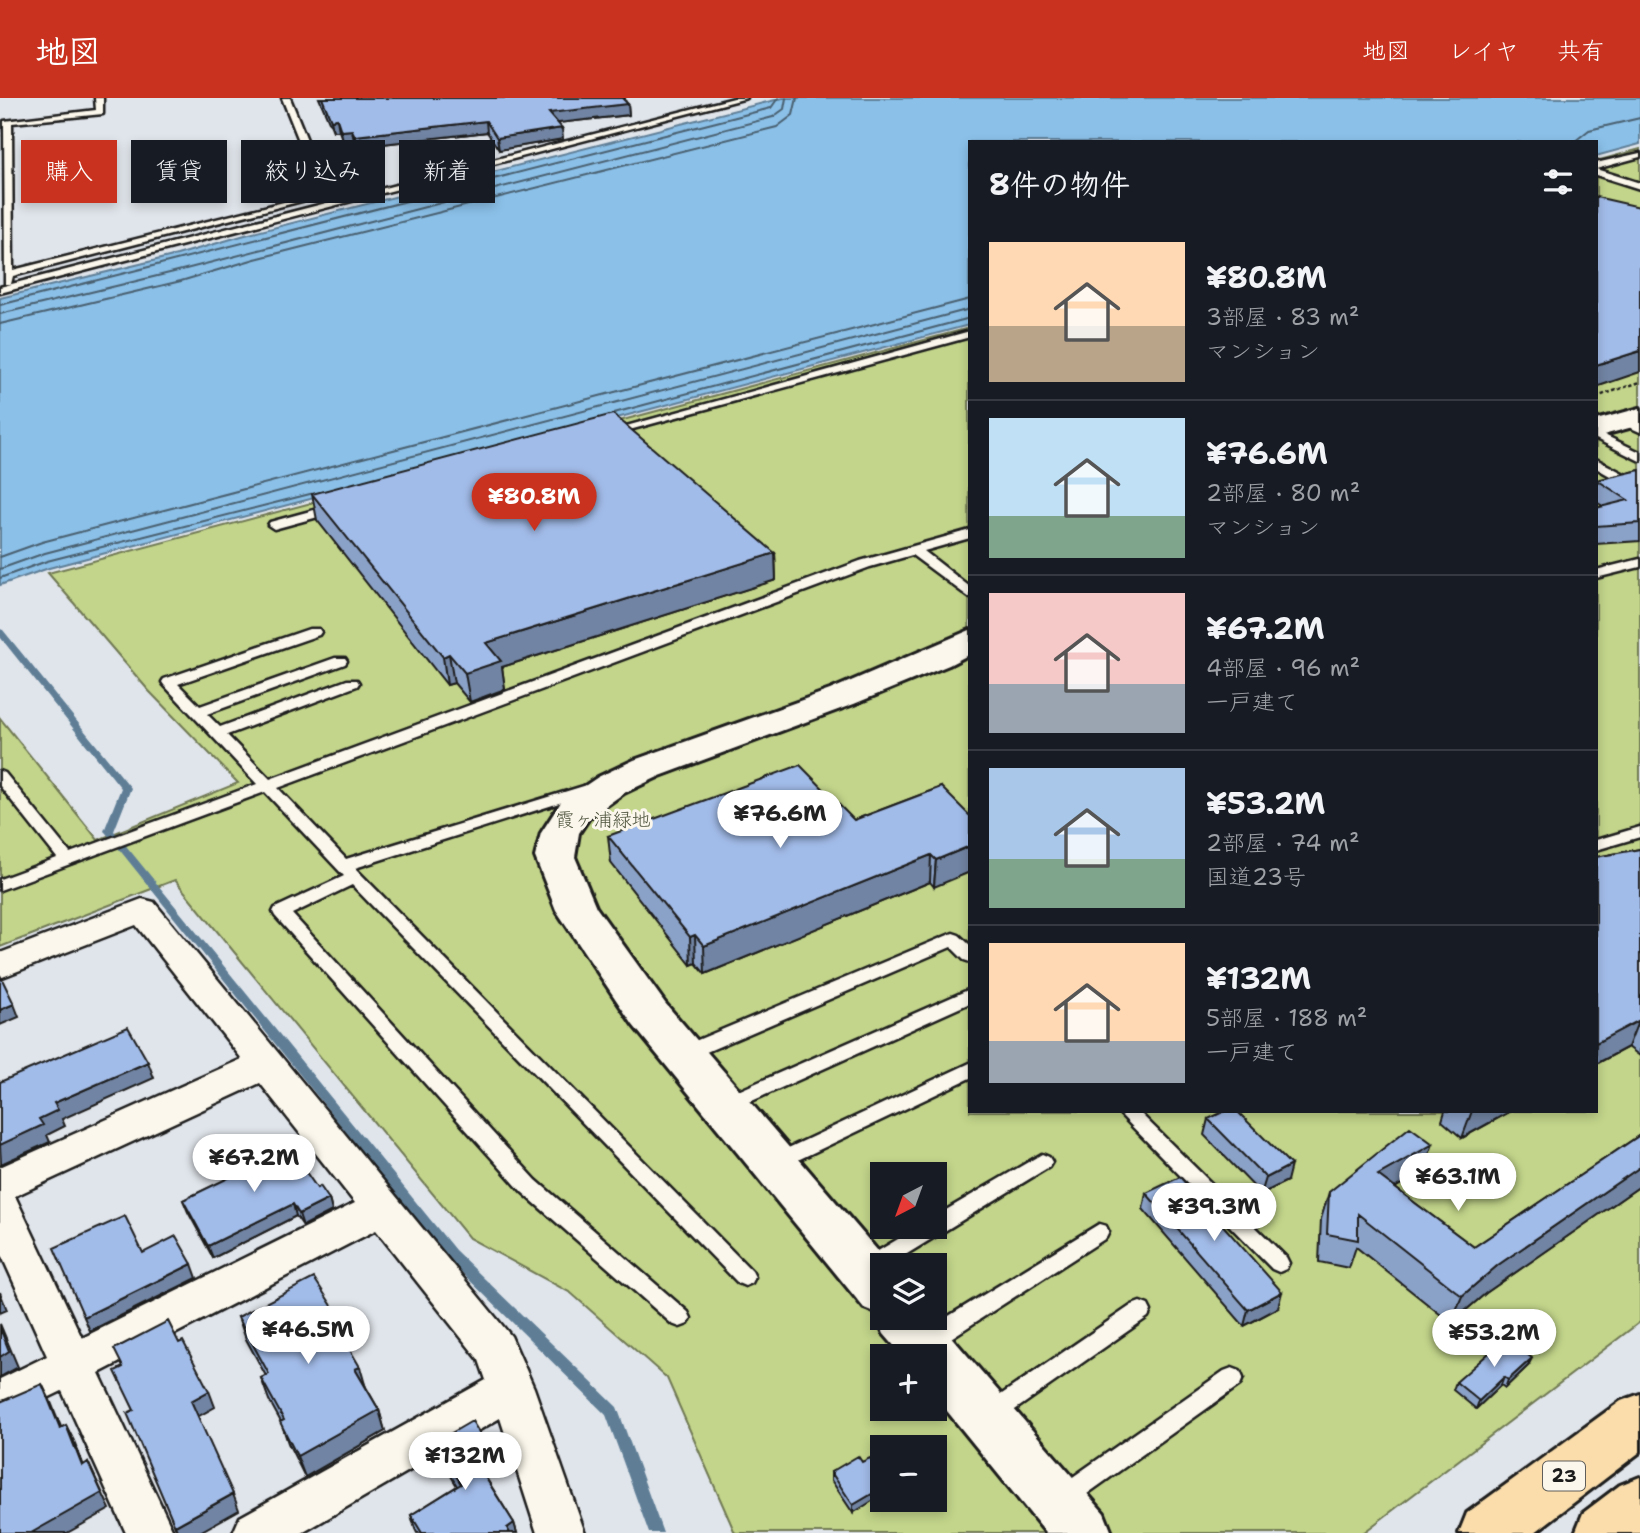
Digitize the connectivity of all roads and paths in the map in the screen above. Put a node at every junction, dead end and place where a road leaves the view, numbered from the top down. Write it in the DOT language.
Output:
graph roads {
  1 [pos="99,98"];
  2 [pos="286,98"];
  3 [pos="743,98"];
  4 [pos="1640,155"];
  5 [pos="1598,168"];
  6 [pos="1598,170"];
  7 [pos="1640,186"];
  8 [pos="8,274"];
  9 [pos="4,289"];
  10 [pos="968,335"];
  11 [pos="1640,382"];
  12 [pos="1598,396"];
  13 [pos="1634,422"];
  14 [pos="1598,431"];
  15 [pos="1598,432"];
  16 [pos="594,437"];
  17 [pos="1640,457"];
  18 [pos="1598,464"];
  19 [pos="1630,482"];
  20 [pos="354,503"];
  21 [pos="274,525"];
  22 [pos="968,535"];
  23 [pos="914,550"];
  24 [pos="1640,563"];
  25 [pos="1598,574"];
  26 [pos="968,592"];
  27 [pos="314,632"];
  28 [pos="968,641"];
  29 [pos="340,661"];
  30 [pos="352,683"];
  31 [pos="198,712"];
  32 [pos="218,733"];
  33 [pos="0,776"];
  34 [pos="631,776"];
  35 [pos="259,789"];
  36 [pos="1640,832"];
  37 [pos="1598,844"];
  38 [pos="66,859"];
  39 [pos="349,872"];
  40 [pos="0,885"];
  41 [pos="968,954"];
  42 [pos="0,966"];
  43 [pos="968,996"];
  44 [pos="683,1054"];
  45 [pos="266,1064"];
  46 [pos="968,1071"];
  47 [pos="725,1105"];
  48 [pos="1128,1113"];
  49 [pos="1042,1162"];
  50 [pos="774,1163"];
  51 [pos="0,1185"];
  52 [pos="0,1207"];
  53 [pos="384,1207"];
  54 [pos="1099,1232"];
  55 [pos="913,1253"];
  56 [pos="1279,1263"];
  57 [pos="745,1277"];
  58 [pos="870,1277"];
  59 [pos="1140,1311"];
  60 [pos="947,1312"];
  61 [pos="680,1318"];
  62 [pos="913,1330"];
  63 [pos="72,1364"];
  64 [pos="1232,1378"];
  65 [pos="512,1388"];
  66 [pos="0,1401"];
  67 [pos="986,1418"];
  68 [pos="1640,1419"];
  69 [pos="1640,1504"];
  70 [pos="1070,1517"];
  71 [pos="150,1533"];
  72 [pos="257,1533"];
  73 [pos="561,1533"];
  74 [pos="1488,1533"];
  75 [pos="1604,1533"];
  1 -- 8 [label="lane"];
  2 -- 8 [label="lane"];
  3 -- 9 [label="lane"];
  4 -- 5 [label="lane"];
  6 -- 7 [label="lane"];
  8 -- 9 [label="lane"];
  10 -- 16 [label="lane"];
  11 -- 12 [label="path"];
  13 -- 14 [label="street"];
  15 -- 17 [label="lane"];
  18 -- 19 [label="lane"];
  20 -- 21 [label="lane"];
  22 -- 23 [label="lane"];
  23 -- 26 [label="lane"];
  23 -- 35 [label="lane"];
  24 -- 25 [label="lane"];
  27 -- 31 [label="lane"];
  28 -- 34 [label="street"];
  29 -- 31 [label="lane"];
  30 -- 32 [label="lane"];
  31 -- 32 [label="lane"];
  32 -- 35 [label="lane"];
  33 -- 38 [label="lane"];
  34 -- 39 [label="lane"];
  34 -- 44 [label="street"];
  35 -- 38 [label="lane"];
  35 -- 39 [label="lane"];
  36 -- 37 [label="lane"];
  38 -- 40 [label="lane"];
  39 -- 57 [label="lane"];
  39 -- 61 [label="lane"];
  41 -- 44 [label="lane"];
  42 -- 45 [label="street"];
  43 -- 47 [label="lane"];
  44 -- 47 [label="street"];
  45 -- 51 [label="street"];
  45 -- 53 [label="street"];
  46 -- 50 [label="lane"];
  47 -- 50 [label="street"];
  48 -- 56 [label="lane"];
  49 -- 55 [label="lane"];
  50 -- 58 [label="street"];
  52 -- 63 [label="street"];
  53 -- 63 [label="street"];
  53 -- 65 [label="street"];
  54 -- 60 [label="lane"];
  59 -- 67 [label="lane"];
  62 -- 67 [label="street"];
  63 -- 66 [label="street"];
  63 -- 71 [label="street"];
  64 -- 70 [label="lane"];
  65 -- 72 [label="street"];
  65 -- 73 [label="street"];
  67 -- 70 [label="street"];
  68 -- 74 [label="highway, 23"];
  69 -- 75 [label="highway"];
}
